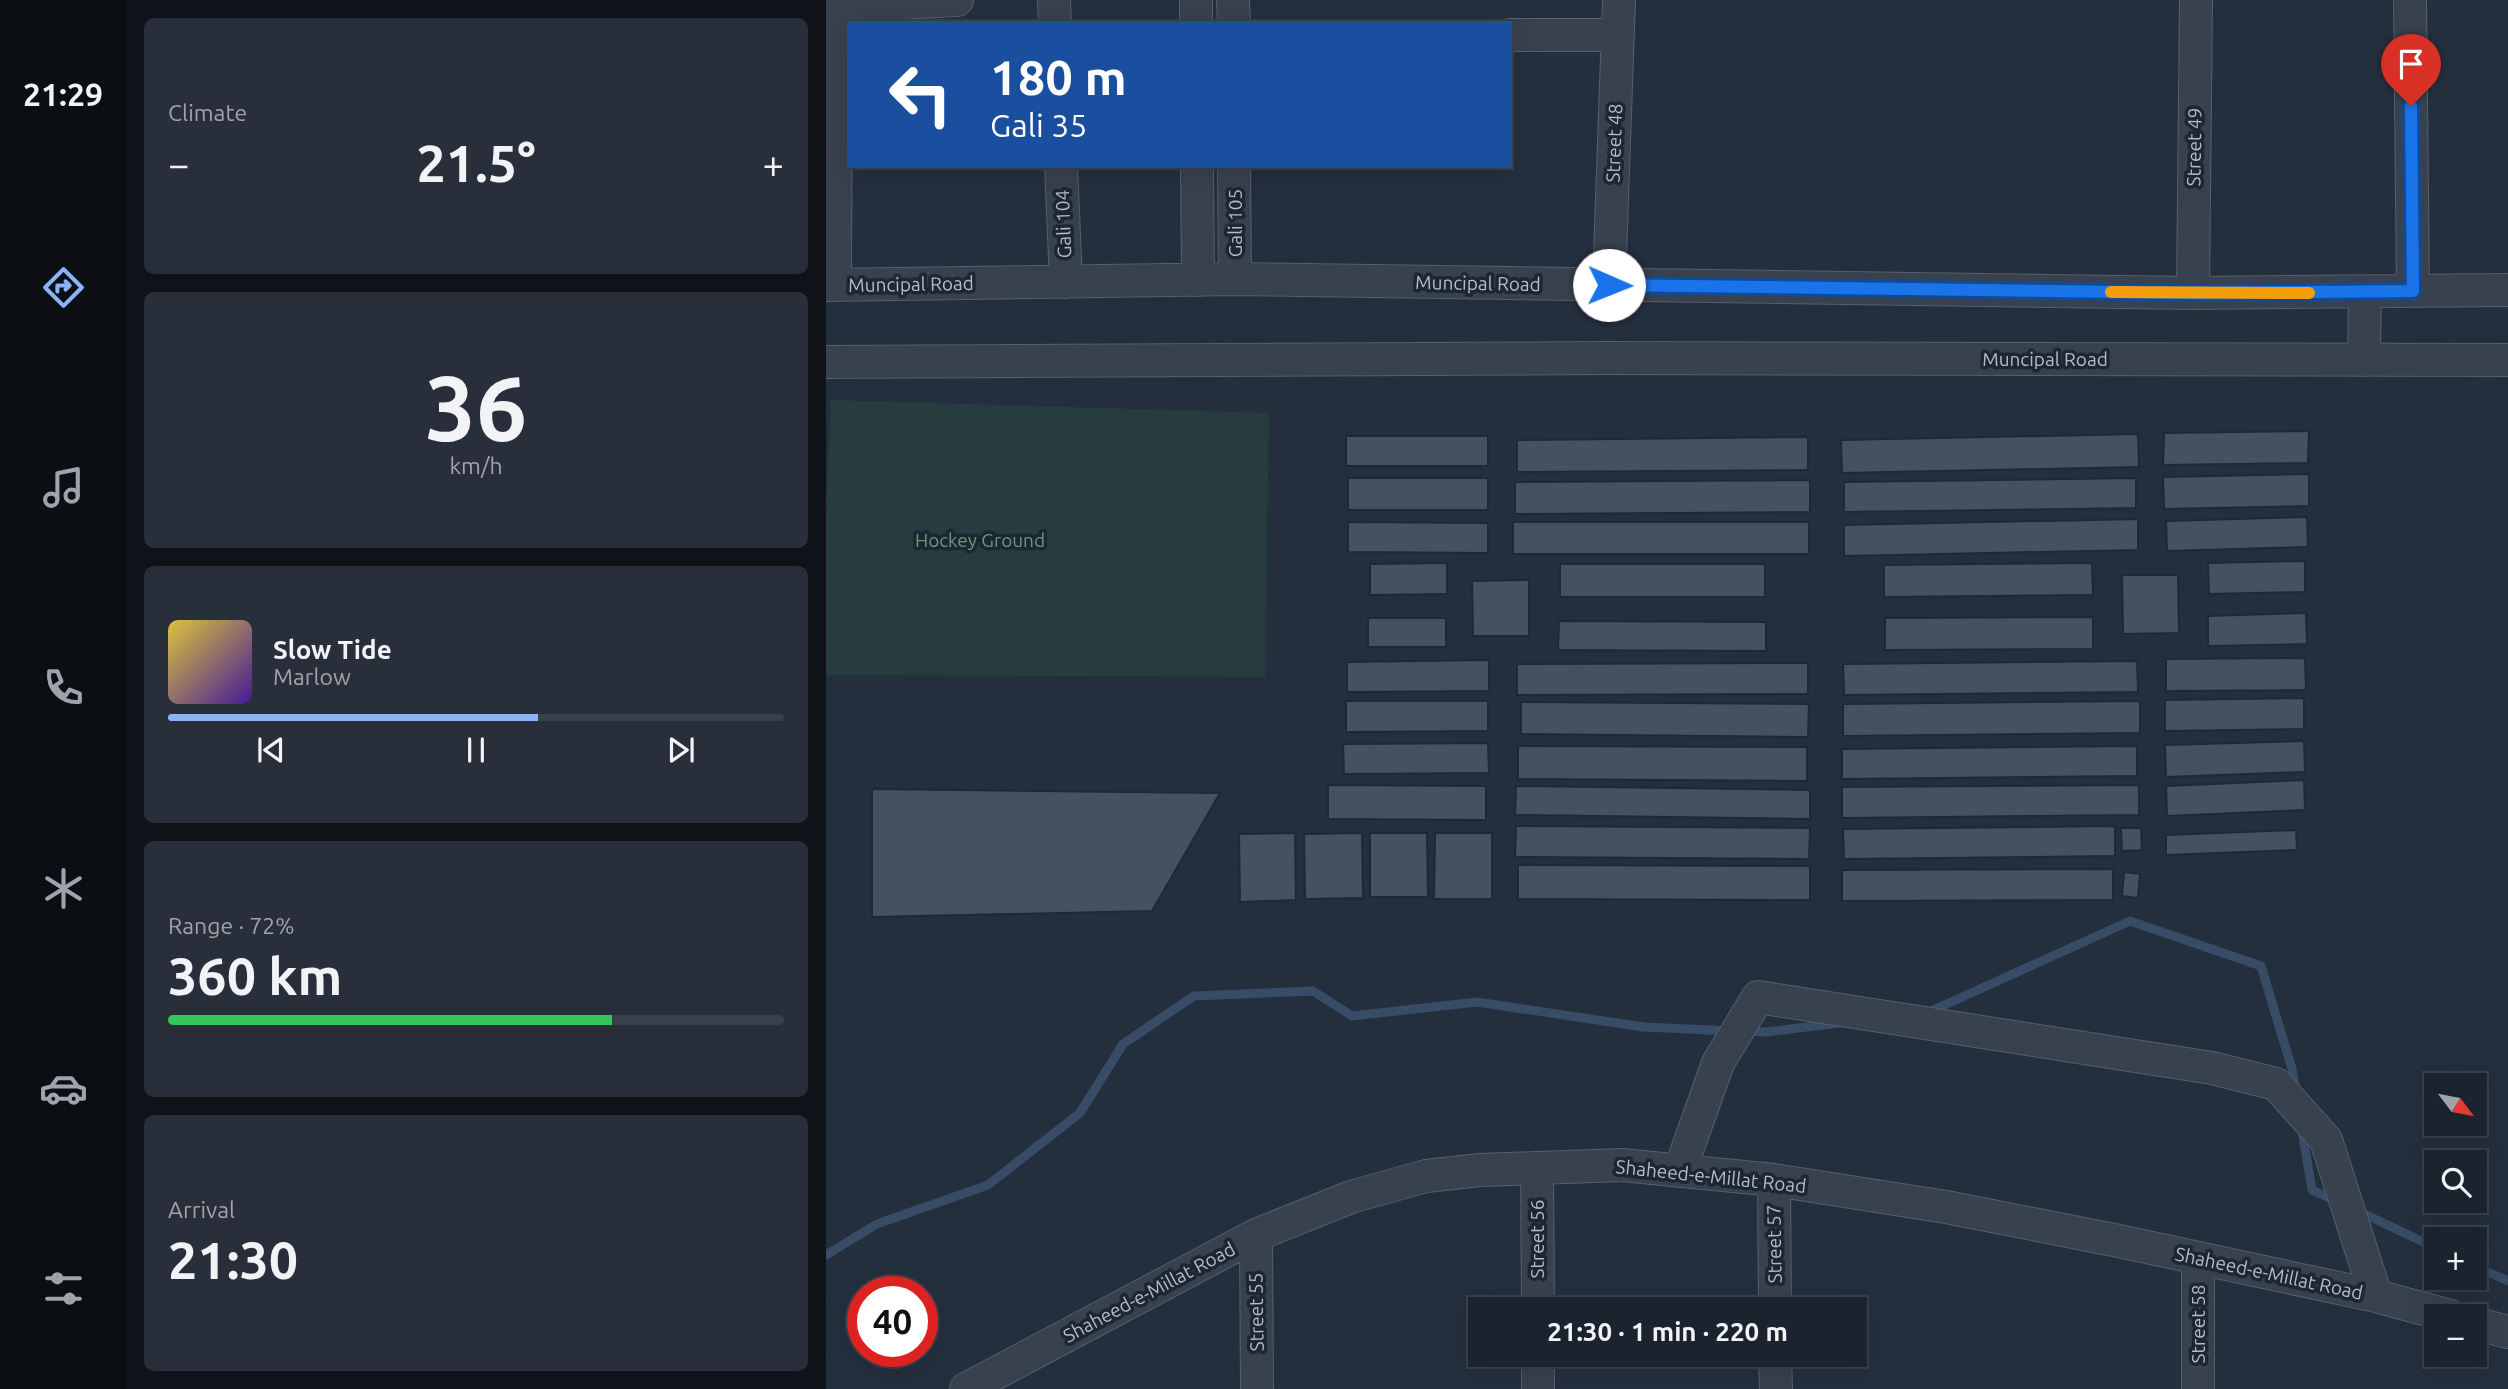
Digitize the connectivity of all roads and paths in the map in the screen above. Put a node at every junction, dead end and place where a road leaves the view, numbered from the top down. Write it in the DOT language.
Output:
graph roads {
  1 [pos="957,0"];
  2 [pos="1054,0"];
  3 [pos="1196,0"];
  4 [pos="1233,0"];
  5 [pos="1619,0"];
  6 [pos="2196,0"];
  7 [pos="2410,0"];
  8 [pos="831,7"];
  9 [pos="1055,21"];
  10 [pos="1196,21"];
  11 [pos="1234,21"];
  12 [pos="1512,35"];
  13 [pos="1618,35"];
  14 [pos="1061,168"];
  15 [pos="1197,168"];
  16 [pos="1234,168"];
  17 [pos="1235,279"];
  18 [pos="1198,280"];
  19 [pos="1066,282"];
  20 [pos="830,285"];
  21 [pos="1609,285"];
  22 [pos="2508,290"];
  23 [pos="2413,291"];
  24 [pos="2364,292"];
  25 [pos="2193,293"];
  26 [pos="2364,360"];
  27 [pos="2508,360"];
  28 [pos="826,362"];
  29 [pos="1537,1168"];
  30 [pos="1680,1170"];
  31 [pos="1774,1180"];
  32 [pos="1256,1235"];
  33 [pos="2198,1258"];
  34 [pos="2376,1296"];
  35 [pos="1538,1297"];
  36 [pos="1775,1297"];
  37 [pos="2424,1309"];
  38 [pos="2487,1326"];
  39 [pos="2508,1332"];
  40 [pos="1538,1367"];
  41 [pos="1776,1367"];
  42 [pos="966,1389"];
  43 [pos="1257,1389"];
  44 [pos="1538,1389"];
  45 [pos="1776,1389"];
  46 [pos="2198,1389"];
  1 -- 8 [label="street"];
  2 -- 9 [label="street"];
  3 -- 10 [label="street"];
  4 -- 11 [label="street"];
  5 -- 13 [label="street, Street 48"];
  6 -- 25 [label="street, Street 49"];
  7 -- 23 [label="street"];
  8 -- 20 [label="street"];
  12 -- 13 [label="street"];
  13 -- 21 [label="street, Street 48"];
  14 -- 19 [label="street, Gali 104"];
  15 -- 18 [label="street"];
  16 -- 17 [label="street, Gali 105"];
  17 -- 18 [label="street, Muncipal Road"];
  17 -- 21 [label="street, Muncipal Road"];
  18 -- 19 [label="street, Muncipal Road"];
  19 -- 20 [label="street, Muncipal Road"];
  21 -- 25 [label="street, Muncipal Road"];
  22 -- 23 [label="street, Muncipal Road"];
  23 -- 24 [label="street, Muncipal Road"];
  24 -- 25 [label="street, Muncipal Road"];
  24 -- 26 [label="street"];
  26 -- 27 [label="street, Muncipal Road"];
  26 -- 28 [label="street, Muncipal Road"];
  29 -- 30 [label="street, Shaheed-e-Millat Road"];
  29 -- 32 [label="street, Shaheed-e-Millat Road"];
  29 -- 35 [label="street, Street 56"];
  30 -- 31 [label="street, Shaheed-e-Millat Road"];
  30 -- 34 [label="street"];
  31 -- 33 [label="street, Shaheed-e-Millat Road"];
  31 -- 36 [label="street, Street 57"];
  32 -- 42 [label="street, Shaheed-e-Millat Road"];
  32 -- 43 [label="street, Street 55"];
  33 -- 34 [label="street, Shaheed-e-Millat Road"];
  33 -- 46 [label="street, Street 58"];
  34 -- 37 [label="street, Shaheed-e-Millat Road"];
  38 -- 39 [label="street"];
  40 -- 44 [label="street"];
  41 -- 45 [label="street"];
}
